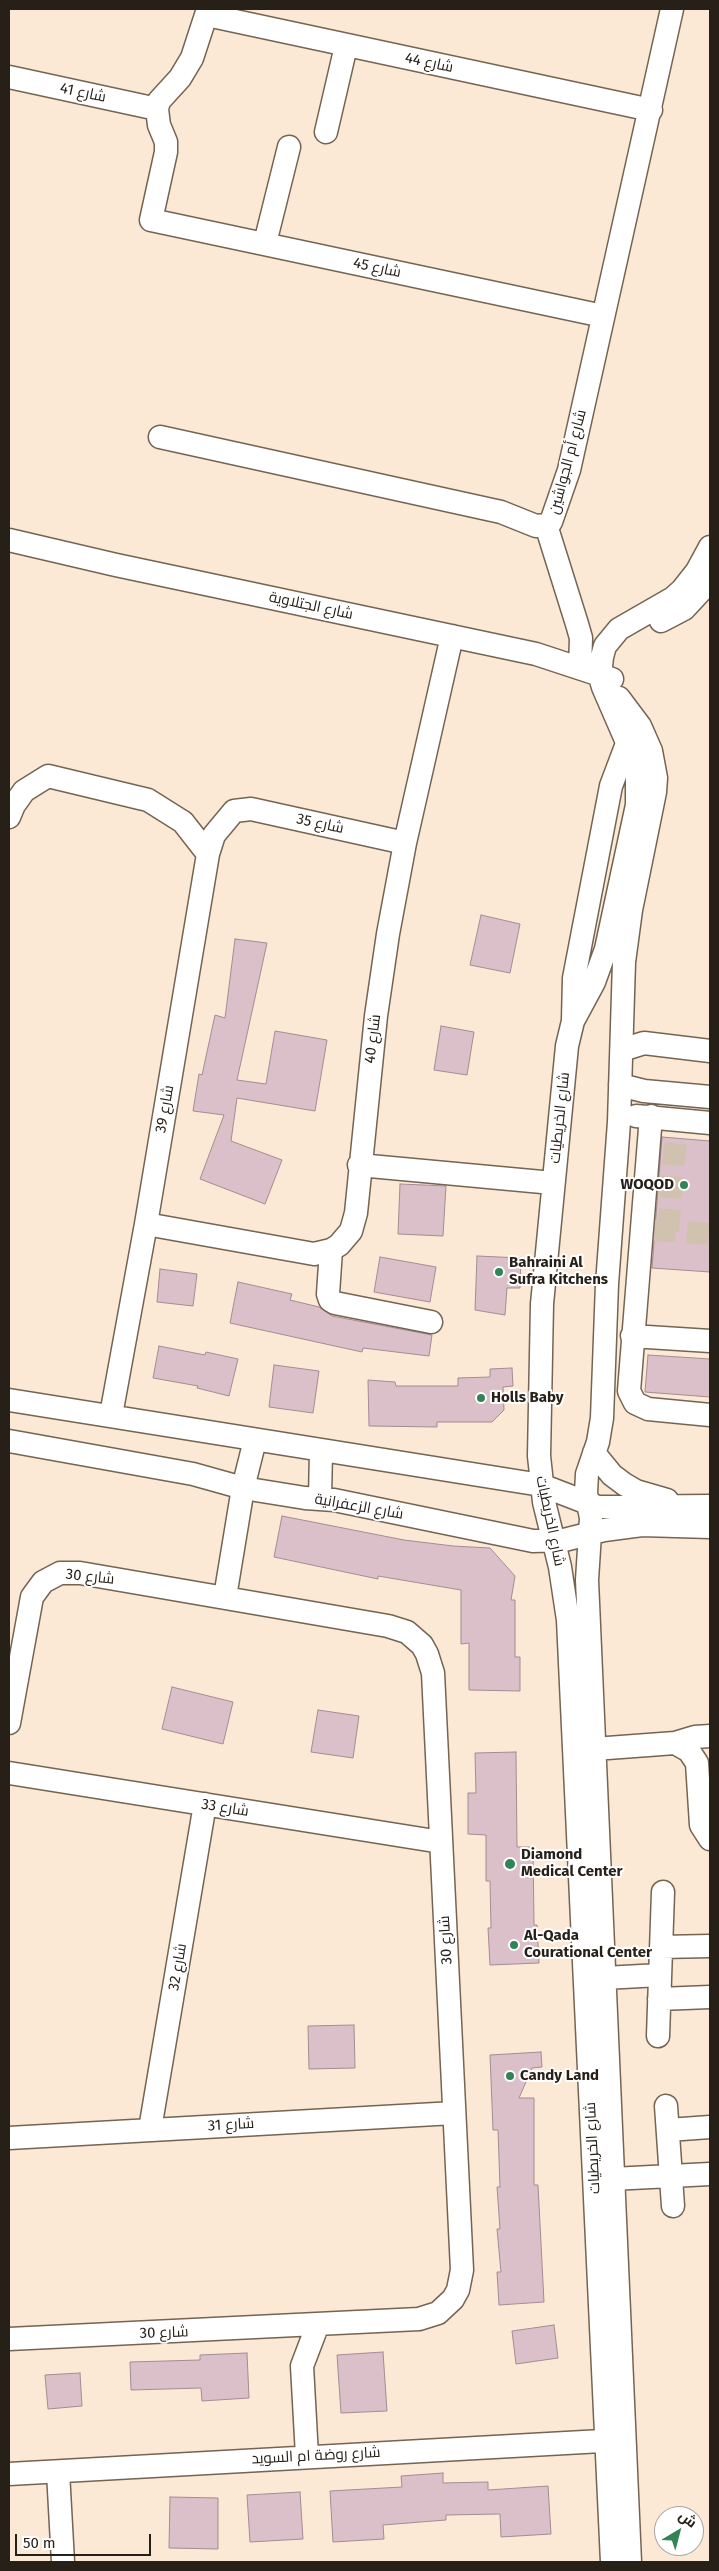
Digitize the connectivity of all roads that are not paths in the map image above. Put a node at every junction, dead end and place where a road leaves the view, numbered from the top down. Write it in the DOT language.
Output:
graph roads {
  1 [pos="672,9"];
  2 [pos="207,12"];
  3 [pos="346,46"];
  4 [pos="9,77"];
  5 [pos="157,109"];
  6 [pos="651,110"];
  7 [pos="326,132"];
  8 [pos="289,147"];
  9 [pos="265,244"];
  10 [pos="603,316"];
  11 [pos="160,437"];
  12 [pos="546,525"];
  13 [pos="9,540"];
  14 [pos="710,547"];
  15 [pos="710,581"];
  16 [pos="678,604"];
  17 [pos="452,636"];
  18 [pos="580,668"];
  19 [pos="606,678"];
  20 [pos="628,741"];
  21 [pos="234,811"];
  22 [pos="9,817"];
  23 [pos="405,843"];
  24 [pos="208,854"];
  25 [pos="594,982"];
  26 [pos="622,988"];
  27 [pos="573,1020"];
  28 [pos="622,1050"];
  29 [pos="710,1051"];
  30 [pos="620,1085"];
  31 [pos="710,1097"];
  32 [pos="651,1116"];
  33 [pos="619,1122"];
  34 [pos="710,1123"];
  35 [pos="360,1165"];
  36 [pos="553,1183"];
  37 [pos="146,1224"];
  38 [pos="331,1250"];
  39 [pos="431,1322"];
  40 [pos="632,1336"];
  41 [pos="710,1341"];
  42 [pos="9,1400"];
  43 [pos="111,1415"];
  44 [pos="710,1415"];
  45 [pos="255,1440"];
  46 [pos="9,1441"];
  47 [pos="321,1451"];
  48 [pos="594,1453"];
  49 [pos="541,1485"];
  50 [pos="243,1488"];
  51 [pos="320,1498"];
  52 [pos="587,1504"];
  53 [pos="704,1509"];
  54 [pos="590,1534"];
  55 [pos="554,1541"];
  56 [pos="225,1597"];
  57 [pos="9,1723"];
  58 [pos="710,1736"];
  59 [pos="675,1743"];
  60 [pos="594,1749"];
  61 [pos="9,1773"];
  62 [pos="205,1804"];
  63 [pos="710,1839"];
  64 [pos="441,1842"];
  65 [pos="663,1892"];
  66 [pos="710,1946"];
  67 [pos="661,1947"];
  68 [pos="660,1975"];
  69 [pos="604,1978"];
  70 [pos="710,1997"];
  71 [pos="659,1998"];
  72 [pos="658,2036"];
  73 [pos="666,2106"];
  74 [pos="454,2114"];
  75 [pos="710,2127"];
  76 [pos="150,2129"];
  77 [pos="668,2130"];
  78 [pos="9,2138"];
  79 [pos="710,2174"];
  80 [pos="670,2176"];
  81 [pos="612,2179"];
  82 [pos="672,2206"];
  83 [pos="318,2324"];
  84 [pos="9,2339"];
  85 [pos="615,2440"];
  86 [pos="307,2456"];
  87 [pos="58,2472"];
  88 [pos="9,2474"];
  89 [pos="63,2562"];
  90 [pos="612,2562"];
  91 [pos="630,2562"];
  1 -- 6 [label="street, شارع أم الجواشين"];
  2 -- 3 [label="street, شارع 44"];
  2 -- 5 [label="street"];
  3 -- 6 [label="street, شارع 44"];
  3 -- 7 [label="street"];
  4 -- 5 [label="street, شارع 41"];
  5 -- 9 [label="street, شارع 45"];
  6 -- 10 [label="street, شارع أم الجواشين"];
  8 -- 9 [label="street"];
  9 -- 10 [label="street, شارع 45"];
  10 -- 12 [label="street, شارع أم الجواشين"];
  11 -- 12 [label="street, شارع أم الجواشين"];
  12 -- 18 [label="street"];
  13 -- 17 [label="street, شارع الجتلاوية"];
  14 -- 16 [label="street, شارع الخريطيات"];
  15 -- 16 [label="street, شارع الخريطيات"];
  16 -- 19 [label="street, شارع الخريطيات"];
  17 -- 18 [label="street, شارع الجتلاوية"];
  17 -- 23 [label="street, شارع 40"];
  18 -- 19 [label="street, شارع الجتلاوية"];
  19 -- 20 [label="street, شارع الخريطيات"];
  19 -- 26 [label="street, شارع الخريطيات"];
  20 -- 25 [label="street, شارع الخريطيات"];
  20 -- 27 [label="street"];
  21 -- 23 [label="street, شارع 35"];
  21 -- 24 [label="street, شارع 39"];
  22 -- 24 [label="street"];
  23 -- 35 [label="street, شارع 40"];
  24 -- 37 [label="street, شارع 39"];
  25 -- 26 [label="street"];
  25 -- 27 [label="street, شارع الخريطيات"];
  26 -- 28 [label="street, شارع الخريطيات"];
  27 -- 36 [label="street, شارع الخريطيات"];
  28 -- 29 [label="street"];
  28 -- 30 [label="street, شارع الخريطيات"];
  30 -- 31 [label="street"];
  30 -- 33 [label="street, شارع الخريطيات"];
  32 -- 33 [label="street"];
  32 -- 34 [label="street"];
  32 -- 40 [label="street"];
  33 -- 48 [label="street, شارع الخريطيات"];
  35 -- 36 [label="street"];
  35 -- 38 [label="street, شارع 40"];
  36 -- 49 [label="street, شارع الخريطيات"];
  37 -- 38 [label="street"];
  37 -- 43 [label="street, شارع 39"];
  38 -- 39 [label="street"];
  40 -- 41 [label="street"];
  40 -- 44 [label="street"];
  42 -- 43 [label="street"];
  43 -- 45 [label="street"];
  45 -- 47 [label="street"];
  45 -- 50 [label="street"];
  46 -- 50 [label="street, شارع الزعفرانية"];
  47 -- 49 [label="street"];
  47 -- 51 [label="street"];
  48 -- 52 [label="street, شارع الخريطيات"];
  48 -- 53 [label="street"];
  49 -- 52 [label="street"];
  49 -- 55 [label="street, شارع الخريطيات"];
  50 -- 51 [label="street, شارع الزعفرانية"];
  50 -- 56 [label="street"];
  51 -- 55 [label="street, شارع الزعفرانية"];
  52 -- 53 [label="street"];
  52 -- 54 [label="street, شارع الخريطيات"];
  53 -- 54 [label="street, شارع الزعفرانية"];
  54 -- 55 [label="street, شارع الزعفرانية"];
  54 -- 60 [label="street, شارع الخريطيات"];
  55 -- 85 [label="street, شارع الخريطيات"];
  56 -- 57 [label="street, شارع 30"];
  56 -- 64 [label="street, شارع 30"];
  58 -- 59 [label="street"];
  59 -- 60 [label="street"];
  59 -- 63 [label="street"];
  60 -- 69 [label="street, شارع الخريطيات"];
  61 -- 62 [label="street, شارع 33"];
  62 -- 64 [label="street, شارع 33"];
  62 -- 76 [label="street, شارع 32"];
  64 -- 74 [label="street, شارع 30"];
  65 -- 67 [label="street"];
  66 -- 67 [label="street"];
  67 -- 68 [label="street"];
  68 -- 69 [label="street"];
  68 -- 71 [label="street"];
  69 -- 81 [label="street, شارع الخريطيات"];
  70 -- 71 [label="street"];
  71 -- 72 [label="street"];
  73 -- 77 [label="street"];
  74 -- 76 [label="street, شارع 31"];
  74 -- 83 [label="street, شارع 30"];
  75 -- 77 [label="street"];
  76 -- 78 [label="street, شارع 31"];
  77 -- 80 [label="street"];
  79 -- 80 [label="street"];
  80 -- 81 [label="street"];
  80 -- 82 [label="street"];
  81 -- 85 [label="street, شارع الخريطيات"];
  83 -- 84 [label="street, شارع 30"];
  83 -- 86 [label="street"];
  85 -- 86 [label="street, شارع روضة ام السويد"];
  85 -- 90 [label="street, شارع الخريطيات"];
  85 -- 91 [label="street, شارع الخريطيات"];
  86 -- 87 [label="street, شارع روضة ام السويد"];
  87 -- 88 [label="street, شارع روضة ام السويد"];
  87 -- 89 [label="street"];
}
